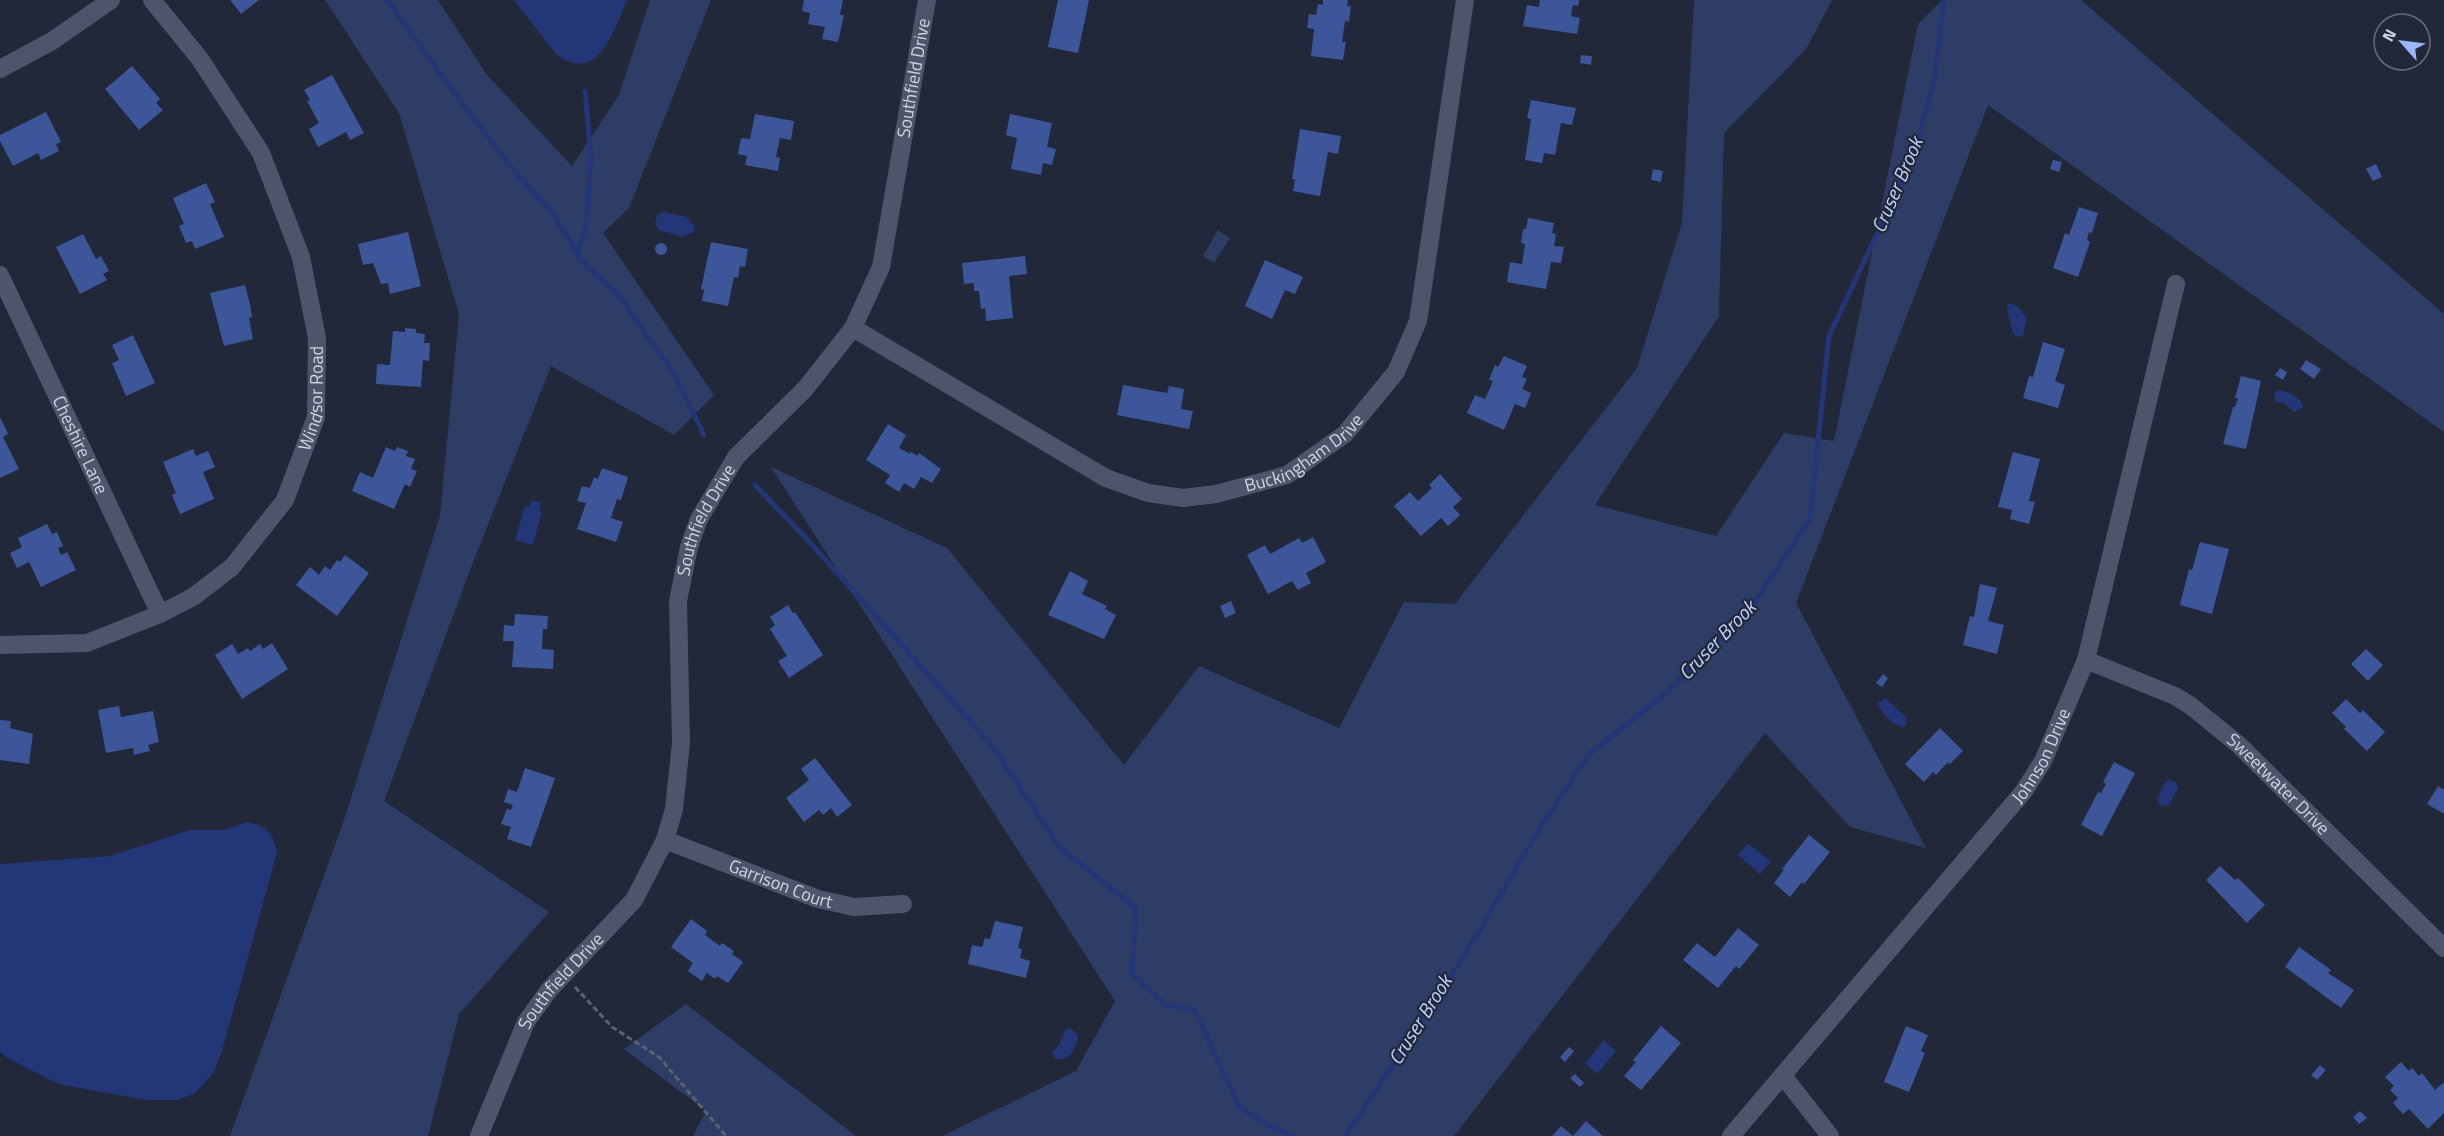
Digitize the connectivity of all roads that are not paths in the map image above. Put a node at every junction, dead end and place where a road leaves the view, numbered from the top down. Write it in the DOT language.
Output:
graph roads {
  1 [pos="111,0"];
  2 [pos="152,0"];
  3 [pos="927,0"];
  4 [pos="1465,0"];
  5 [pos="0,69"];
  6 [pos="0,275"];
  7 [pos="2176,284"];
  8 [pos="853,328"];
  9 [pos="160,614"];
  10 [pos="0,645"];
  11 [pos="2086,660"];
  12 [pos="665,840"];
  13 [pos="903,904"];
  14 [pos="2444,948"];
  15 [pos="1784,1077"];
  16 [pos="479,1136"];
  17 [pos="1731,1136"];
  18 [pos="1830,1136"];
  1 -- 5 [label="street"];
  2 -- 9 [label="street, Windsor Road"];
  3 -- 8 [label="street, Southfield Drive"];
  4 -- 8 [label="street, Buckingham Drive"];
  6 -- 9 [label="street, Cheshire Lane"];
  7 -- 11 [label="street, Johnson Drive"];
  8 -- 12 [label="street, Southfield Drive"];
  9 -- 10 [label="street, Windsor Road"];
  11 -- 14 [label="street, Sweetwater Drive"];
  11 -- 15 [label="street, Johnson Drive"];
  12 -- 13 [label="street, Garrison Court"];
  12 -- 16 [label="street, Southfield Drive"];
  15 -- 17 [label="street, Johnson Drive"];
  15 -- 18 [label="street"];
}
